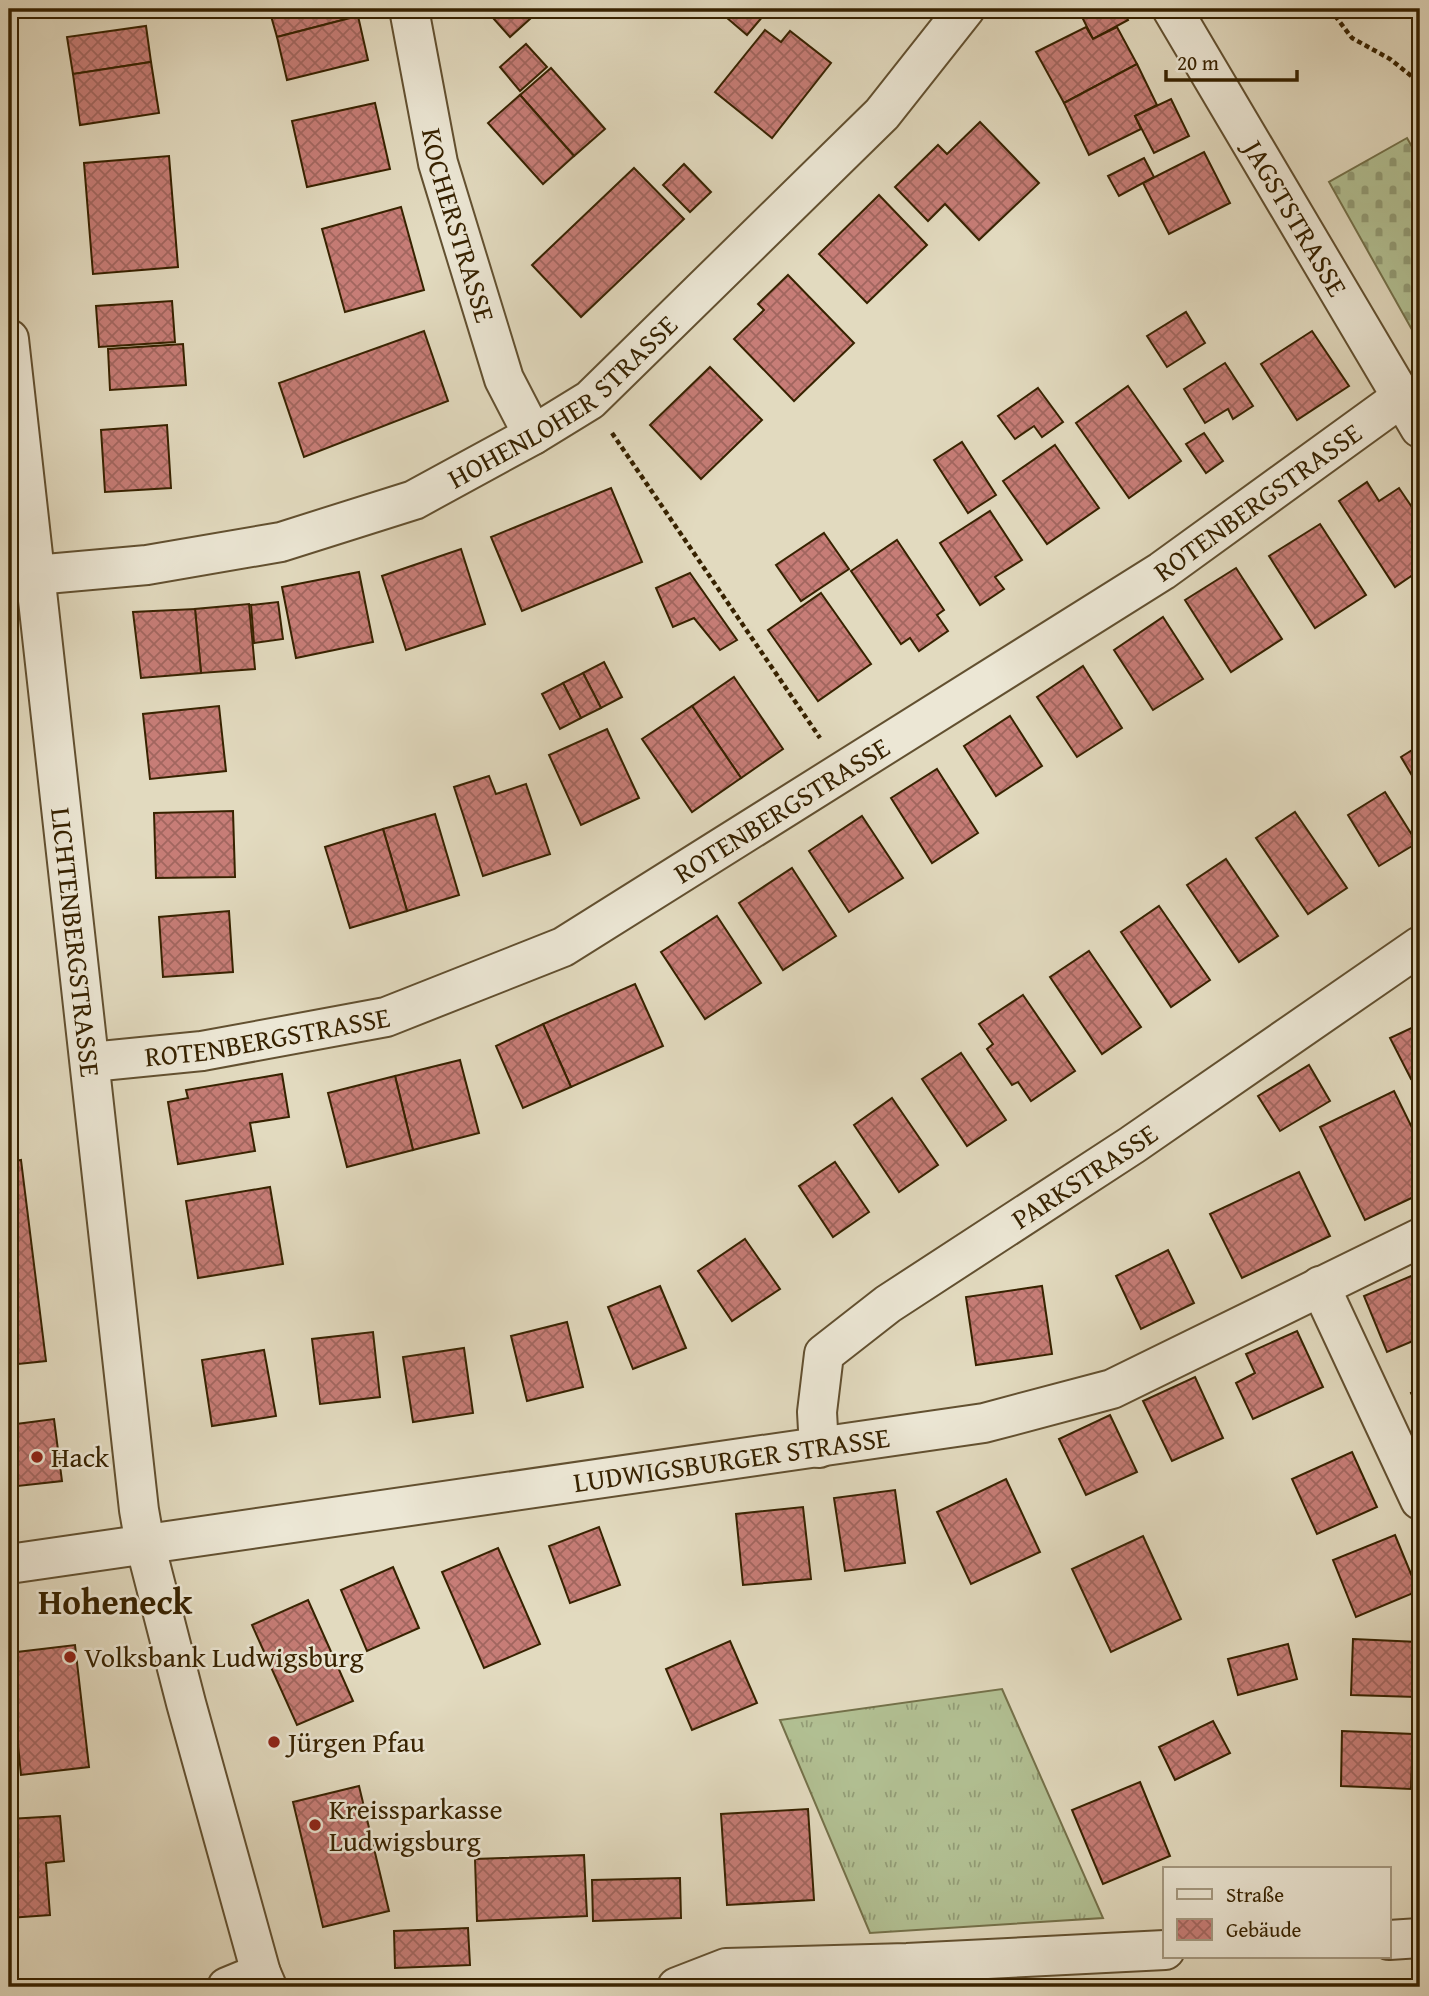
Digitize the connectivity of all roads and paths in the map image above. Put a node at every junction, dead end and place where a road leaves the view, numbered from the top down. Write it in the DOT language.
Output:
graph roads {
  1 [pos="409,9"];
  2 [pos="1172,9"];
  3 [pos="1330,9"];
  4 [pos="952,13"];
  5 [pos="1420,83"];
  6 [pos="9,339"];
  7 [pos="590,400"];
  8 [pos="1411,413"];
  9 [pos="533,435"];
  10 [pos="35,575"];
  11 [pos="843,771"];
  12 [pos="1420,946"];
  13 [pos="91,1062"];
  14 [pos="1420,1238"];
  15 [pos="1320,1286"];
  16 [pos="819,1448"];
  17 [pos="1420,1500"];
  18 [pos="145,1544"];
  19 [pos="9,1564"];
  20 [pos="1420,1938"];
  21 [pos="1390,1940"];
  22 [pos="1163,1951"];
  23 [pos="909,1975"];
  24 [pos="251,1983"];
  25 [pos="677,1987"];
  1 -- 9 [label="street, KOCHERSTRASSE"];
  2 -- 8 [label="street, JAGSTSTRASSE"];
  3 -- 5 [label="path"];
  4 -- 7 [label="street, HOHENLOHER STRASSE"];
  6 -- 10 [label="street, LICHTENBERGSTRASSE"];
  7 -- 9 [label="street, HOHENLOHER STRASSE"];
  7 -- 11 [label="path"];
  8 -- 11 [label="street, ROTENBERGSTRASSE"];
  9 -- 10 [label="street, HOHENLOHER STRASSE"];
  10 -- 13 [label="street, LICHTENBERGSTRASSE"];
  11 -- 13 [label="street, ROTENBERGSTRASSE"];
  12 -- 16 [label="street, PARKSTRASSE"];
  13 -- 18 [label="street, LICHTENBERGSTRASSE"];
  14 -- 15 [label="street, LUDWIGSBURGER STRASSE"];
  15 -- 16 [label="street, LUDWIGSBURGER STRASSE"];
  15 -- 17 [label="street"];
  16 -- 18 [label="street, LUDWIGSBURGER STRASSE"];
  18 -- 19 [label="street, LUDWIGSBURGER STRASSE"];
  18 -- 24 [label="street, LICHTENBERGSTRASSE"];
  20 -- 21 [label="street"];
  22 -- 23 [label="street"];
  23 -- 25 [label="street"];
}
